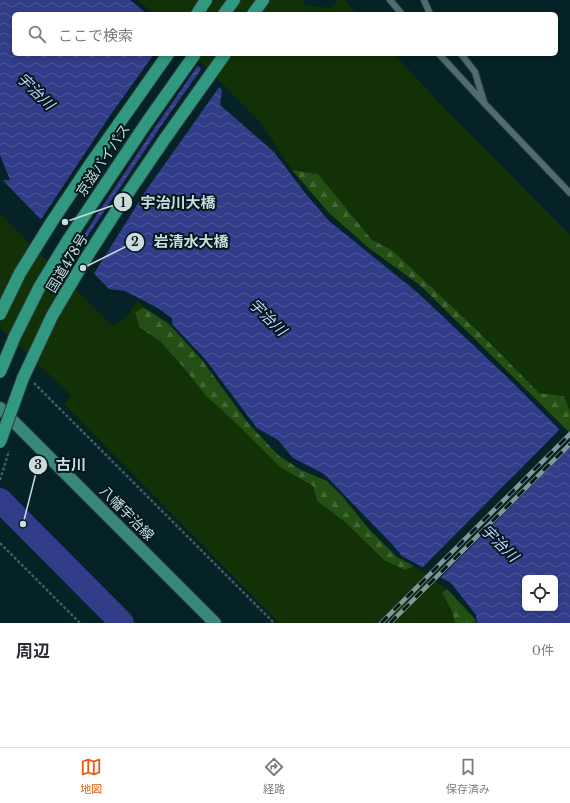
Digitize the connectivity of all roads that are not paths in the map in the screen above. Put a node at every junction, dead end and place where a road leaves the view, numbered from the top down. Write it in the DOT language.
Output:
graph roads {
  1 [pos="206,0"];
  2 [pos="234,0"];
  3 [pos="263,0"];
  4 [pos="390,0"];
  5 [pos="424,0"];
  6 [pos="198,12"];
  7 [pos="225,12"];
  8 [pos="254,12"];
  9 [pos="400,12"];
  10 [pos="429,12"];
  11 [pos="167,56"];
  12 [pos="194,56"];
  13 [pos="224,56"];
  14 [pos="441,56"];
  15 [pos="463,56"];
  16 [pos="485,104"];
  17 [pos="570,193"];
  18 [pos="0,314"];
  19 [pos="0,372"];
  20 [pos="0,408"];
  21 [pos="5,443"];
  22 [pos="215,623"];
  1 -- 6 [label="highway"];
  2 -- 7 [label="highway"];
  3 -- 8 [label="highway"];
  4 -- 9 [label="lane"];
  5 -- 10 [label="lane"];
  11 -- 18 [label="highway, 京滋バイパス"];
  12 -- 19 [label="highway, 京滋バイパス, bridge"];
  13 -- 21 [label="highway, 国道478号, bridge"];
  14 -- 16 [label="lane"];
  15 -- 16 [label="lane"];
  16 -- 17 [label="lane"];
  20 -- 22 [label="main road, 八幡宇治線"];
}
